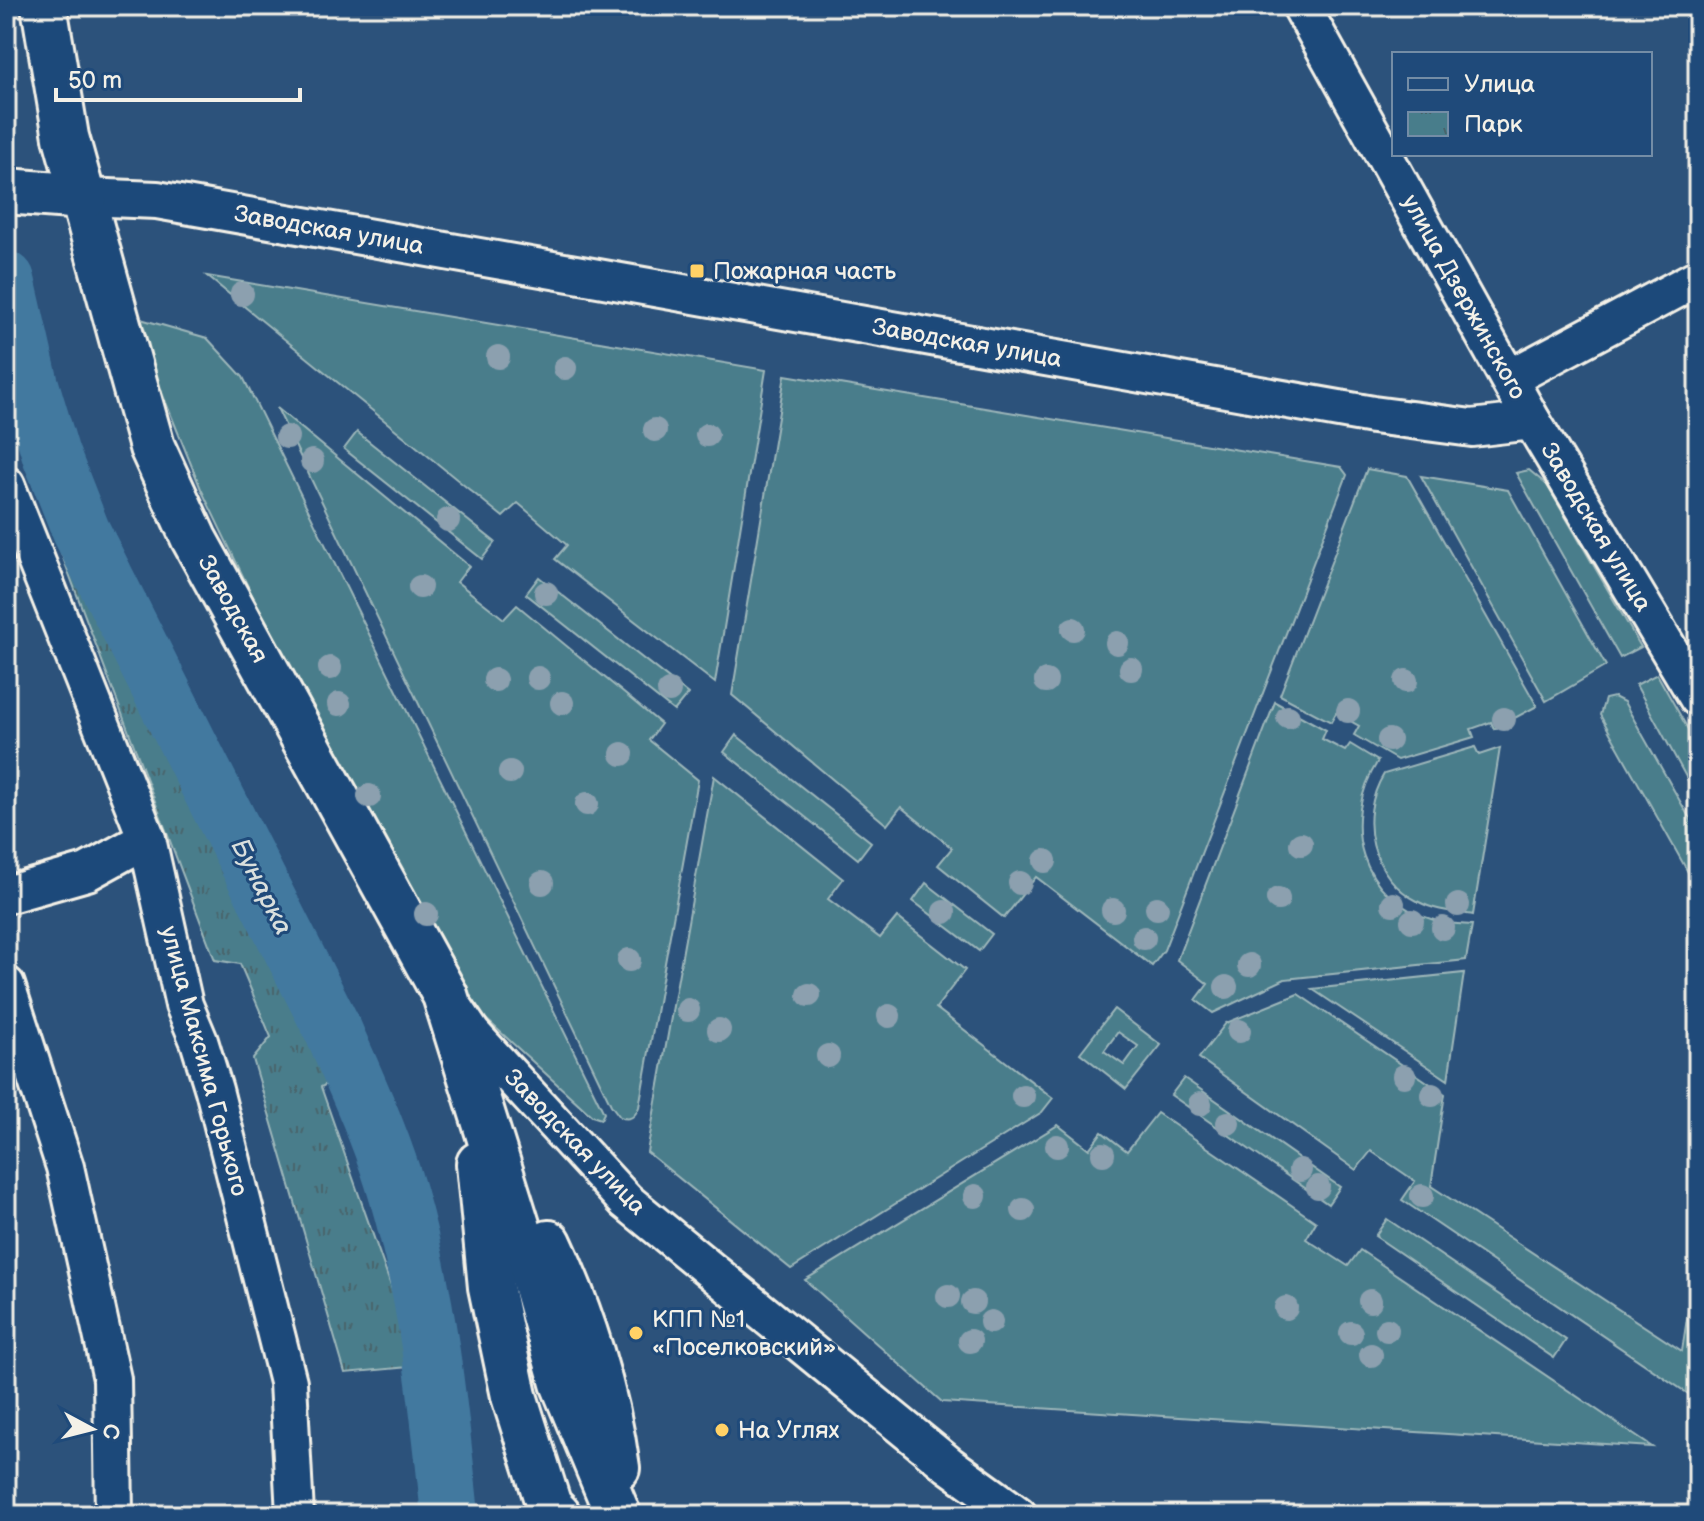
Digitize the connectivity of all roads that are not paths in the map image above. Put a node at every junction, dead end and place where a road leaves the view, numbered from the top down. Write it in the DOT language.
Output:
graph roads {
  1 [pos="44,6"];
  2 [pos="1301,6"];
  3 [pos="23,192"];
  4 [pos="84,197"];
  5 [pos="1698,278"];
  6 [pos="1510,378"];
  7 [pos="1532,421"];
  8 [pos="6,485"];
  9 [pos="1698,698"];
  10 [pos="147,839"];
  11 [pos="6,895"];
  12 [pos="6,985"];
  13 [pos="445,995"];
  14 [pos="554,1385"];
  15 [pos="552,1512"];
  16 [pos="114,1515"];
  17 [pos="295,1515"];
  18 [pos="618,1515"];
  19 [pos="1018,1515"];
  1 -- 4 [label="main road, Заводская"];
  2 -- 6 [label="street, улица Дзержинского"];
  3 -- 4 [label="main road"];
  4 -- 7 [label="street, Заводская улица"];
  4 -- 13 [label="main road, Заводская"];
  5 -- 6 [label="street"];
  6 -- 7 [label="street, улица Дзержинского"];
  7 -- 9 [label="street, Заводская улица"];
  8 -- 10 [label="street, улица Максима Горького"];
  10 -- 11 [label="street"];
  10 -- 17 [label="street, улица Максима Горького"];
  12 -- 16 [label="street"];
  13 -- 14 [label="main road, Заводская"];
  13 -- 19 [label="street, Заводская улица"];
  14 -- 15 [label="main road"];
  14 -- 18 [label="main road"];
}
